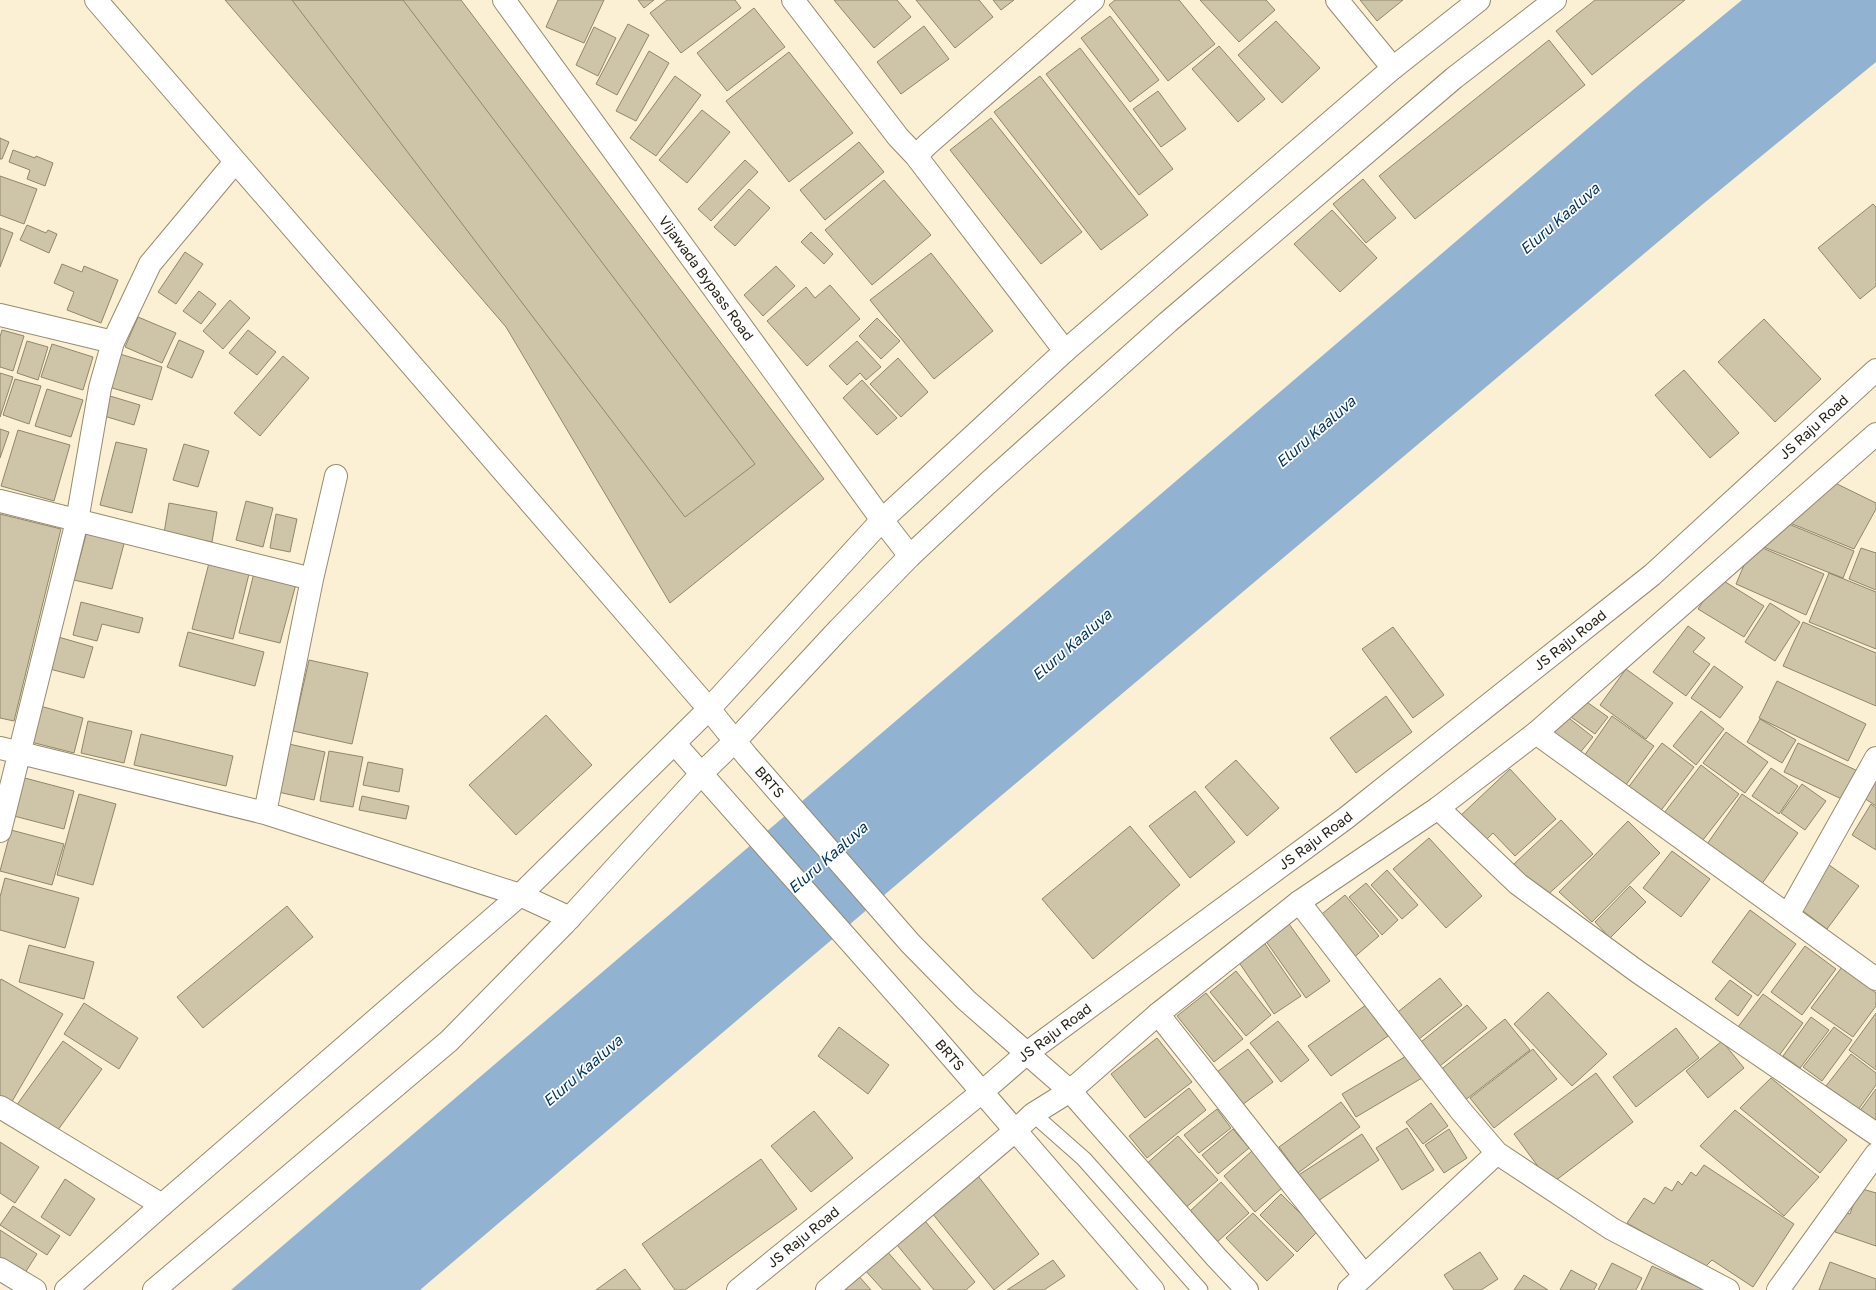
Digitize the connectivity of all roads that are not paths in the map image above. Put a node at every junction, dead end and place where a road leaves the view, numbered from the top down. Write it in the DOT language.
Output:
graph roads {
  1 [pos="96,0"];
  2 [pos="504,0"];
  3 [pos="793,0"];
  4 [pos="1093,0"];
  5 [pos="1337,0"];
  6 [pos="1479,0"];
  7 [pos="1555,0"];
  8 [pos="1393,68"];
  9 [pos="916,156"];
  10 [pos="235,162"];
  11 [pos="0,315"];
  12 [pos="113,342"];
  13 [pos="1065,352"];
  14 [pos="1876,370"];
  15 [pos="1876,434"];
  16 [pos="336,476"];
  17 [pos="0,501"];
  18 [pos="882,520"];
  19 [pos="77,521"];
  20 [pos="910,556"];
  21 [pos="312,579"];
  22 [pos="709,710"];
  23 [pos="1536,733"];
  24 [pos="735,741"];
  25 [pos="674,744"];
  26 [pos="9,750"];
  27 [pos="1876,758"];
  28 [pos="702,774"];
  29 [pos="1438,808"];
  30 [pos="265,812"];
  31 [pos="0,831"];
  32 [pos="520,895"];
  33 [pos="1299,902"];
  34 [pos="1788,915"];
  35 [pos="570,918"];
  36 [pos="1876,980"];
  37 [pos="1158,1014"];
  38 [pos="1027,1053"];
  39 [pos="1070,1091"];
  40 [pos="982,1092"];
  41 [pos="0,1107"];
  42 [pos="1033,1114"];
  43 [pos="1015,1132"];
  44 [pos="1876,1134"];
  45 [pos="1497,1153"];
  46 [pos="1876,1154"];
  47 [pos="162,1205"];
  48 [pos="0,1269"];
  49 [pos="1364,1275"];
  50 [pos="35,1290"];
  51 [pos="66,1290"];
  52 [pos="154,1290"];
  53 [pos="738,1290"];
  54 [pos="827,1290"];
  55 [pos="1154,1290"];
  56 [pos="1200,1290"];
  57 [pos="1247,1290"];
  58 [pos="1349,1290"];
  59 [pos="1728,1290"];
  60 [pos="1778,1290"];
  1 -- 10 [label="main road, BRTS"];
  2 -- 18 [label="main road, Vijawada Bypass Road"];
  3 -- 9 [label="main road"];
  4 -- 9 [label="main road"];
  5 -- 8 [label="main road"];
  6 -- 8 [label="main road"];
  7 -- 20 [label="main road"];
  8 -- 13 [label="main road"];
  9 -- 13 [label="main road"];
  10 -- 12 [label="main road"];
  10 -- 22 [label="main road, BRTS"];
  11 -- 12 [label="main road"];
  12 -- 19 [label="main road"];
  13 -- 18 [label="main road"];
  14 -- 38 [label="main road, JS Raju Road"];
  15 -- 23 [label="main road"];
  16 -- 21 [label="main road"];
  17 -- 19 [label="main road"];
  18 -- 20 [label="main road, Vijawada Bypass Road"];
  18 -- 22 [label="main road"];
  19 -- 21 [label="main road"];
  19 -- 26 [label="main road"];
  20 -- 24 [label="main road"];
  21 -- 30 [label="main road"];
  22 -- 24 [label="main road, BRTS"];
  22 -- 25 [label="main road"];
  23 -- 29 [label="main road"];
  23 -- 34 [label="main road"];
  24 -- 28 [label="main road"];
  24 -- 38 [label="main road, BRTS"];
  25 -- 28 [label="main road, BRTS"];
  25 -- 32 [label="main road"];
  26 -- 30 [label="main road"];
  26 -- 31 [label="main road"];
  27 -- 34 [label="main road"];
  28 -- 35 [label="main road"];
  28 -- 40 [label="main road, BRTS"];
  29 -- 33 [label="main road"];
  29 -- 44 [label="main road"];
  30 -- 32 [label="main road"];
  32 -- 35 [label="main road"];
  32 -- 47 [label="main road"];
  33 -- 37 [label="main road"];
  33 -- 45 [label="main road"];
  34 -- 36 [label="main road"];
  35 -- 52 [label="main road"];
  37 -- 39 [label="main road"];
  37 -- 49 [label="main road"];
  38 -- 39 [label="main road, BRTS"];
  38 -- 40 [label="main road, JS Raju Road"];
  39 -- 42 [label="main road"];
  39 -- 57 [label="main road, BRTS"];
  40 -- 43 [label="main road, BRTS"];
  40 -- 53 [label="main road, JS Raju Road"];
  41 -- 47 [label="main road"];
  42 -- 43 [label="main road"];
  42 -- 56 [label="lane"];
  43 -- 54 [label="main road"];
  43 -- 55 [label="main road, BRTS"];
  45 -- 49 [label="main road"];
  45 -- 59 [label="main road"];
  46 -- 60 [label="main road"];
  47 -- 51 [label="main road"];
  48 -- 50 [label="main road"];
  49 -- 58 [label="main road"];
}
